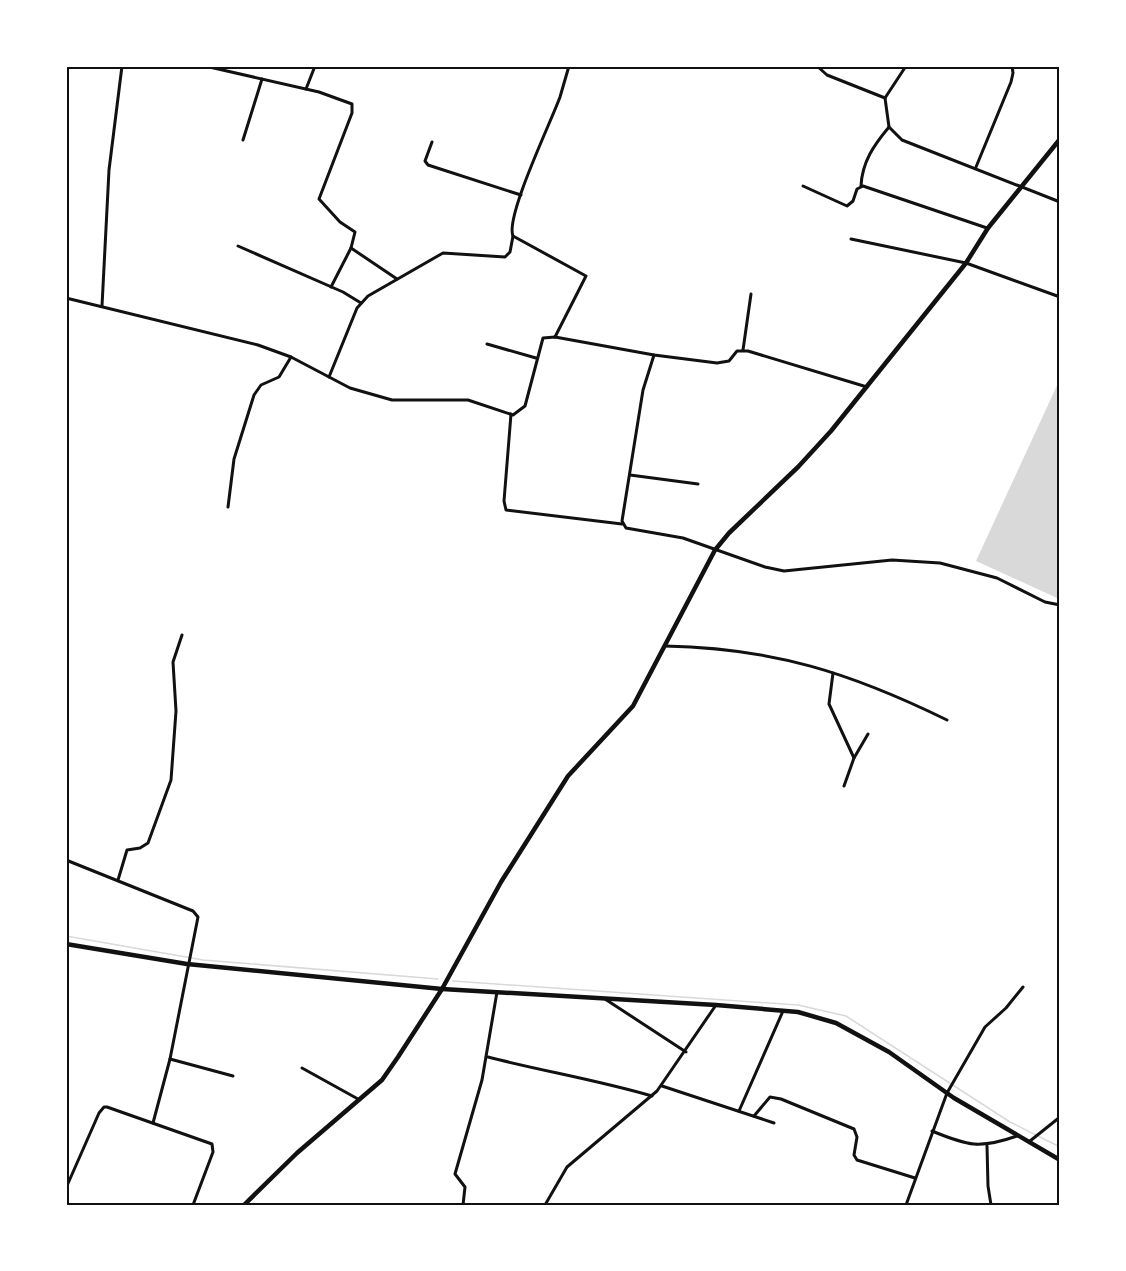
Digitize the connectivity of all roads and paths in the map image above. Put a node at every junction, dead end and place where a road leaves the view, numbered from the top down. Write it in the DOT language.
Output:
graph roads {
  1 [pos="122,66"];
  2 [pos="206,66"];
  3 [pos="315,66"];
  4 [pos="569,66"];
  5 [pos="817,66"];
  6 [pos="906,66"];
  7 [pos="1012,66"];
  8 [pos="262,79"];
  9 [pos="306,89"];
  10 [pos="885,99"];
  11 [pos="889,128"];
  12 [pos="1060,139"];
  13 [pos="243,140"];
  14 [pos="432,142"];
  15 [pos="976,167"];
  16 [pos="803,186"];
  17 [pos="861,186"];
  18 [pos="1023,187"];
  19 [pos="521,195"];
  20 [pos="1060,202"];
  21 [pos="988,228"];
  22 [pos="513,236"];
  23 [pos="851,239"];
  24 [pos="238,246"];
  25 [pos="351,248"];
  26 [pos="966,263"];
  27 [pos="397,279"];
  28 [pos="331,287"];
  29 [pos="752,294"];
  30 [pos="1060,297"];
  31 [pos="66,298"];
  32 [pos="361,303"];
  33 [pos="102,306"];
  34 [pos="555,337"];
  35 [pos="487,344"];
  36 [pos="743,350"];
  37 [pos="654,355"];
  38 [pos="291,357"];
  39 [pos="536,358"];
  40 [pos="329,377"];
  41 [pos="867,387"];
  42 [pos="511,414"];
  43 [pos="630,475"];
  44 [pos="698,484"];
  45 [pos="228,507"];
  46 [pos="622,524"];
  47 [pos="715,550"];
  48 [pos="1060,605"];
  49 [pos="182,635"];
  50 [pos="664,646"];
  51 [pos="833,673"];
  52 [pos="948,720"];
  53 [pos="868,734"];
  54 [pos="854,758"];
  55 [pos="844,786"];
  56 [pos="66,860"];
  57 [pos="118,880"];
  58 [pos="66,944"];
  59 [pos="187,962"];
  60 [pos="1023,987"];
  61 [pos="442,989"];
  62 [pos="498,991"];
  63 [pos="603,998"];
  64 [pos="716,1005"];
  65 [pos="783,1011"];
  66 [pos="686,1052"];
  67 [pos="487,1056"];
  68 [pos="170,1059"];
  69 [pos="302,1068"];
  70 [pos="233,1076"];
  71 [pos="662,1086"];
  72 [pos="948,1091"];
  73 [pos="652,1096"];
  74 [pos="360,1100"];
  75 [pos="739,1111"];
  76 [pos="754,1116"];
  77 [pos="1060,1117"];
  78 [pos="153,1123"];
  79 [pos="774,1124"];
  80 [pos="932,1131"];
  81 [pos="1017,1136"];
  82 [pos="1030,1142"];
  83 [pos="987,1146"];
  84 [pos="1060,1160"];
  85 [pos="915,1178"];
  86 [pos="66,1188"];
  87 [pos="193,1205"];
  88 [pos="244,1205"];
  89 [pos="463,1205"];
  90 [pos="545,1205"];
  91 [pos="906,1205"];
  92 [pos="991,1205"];
  1 -- 33 [label="street"];
  2 -- 8 [label="street"];
  3 -- 9 [label="street"];
  4 -- 19 [label="street"];
  5 -- 10 [label="street"];
  6 -- 10 [label="street"];
  7 -- 15 [label="street"];
  8 -- 9 [label="street"];
  8 -- 13 [label="street"];
  9 -- 25 [label="street"];
  10 -- 11 [label="street"];
  11 -- 15 [label="street"];
  11 -- 17 [label="street"];
  12 -- 18 [label="main road"];
  14 -- 19 [label="street"];
  15 -- 18 [label="street"];
  16 -- 17 [label="street"];
  17 -- 21 [label="street"];
  18 -- 20 [label="street"];
  18 -- 21 [label="main road"];
  19 -- 22 [label="street"];
  21 -- 26 [label="main road"];
  22 -- 27 [label="street"];
  22 -- 34 [label="street"];
  23 -- 26 [label="street"];
  24 -- 28 [label="street"];
  25 -- 27 [label="street"];
  25 -- 28 [label="street"];
  26 -- 30 [label="street"];
  26 -- 41 [label="main road"];
  27 -- 32 [label="street"];
  28 -- 32 [label="street"];
  29 -- 36 [label="street"];
  31 -- 33 [label="street"];
  32 -- 40 [label="street"];
  33 -- 38 [label="street"];
  34 -- 37 [label="street"];
  34 -- 39 [label="street"];
  35 -- 39 [label="street"];
  36 -- 37 [label="street"];
  36 -- 41 [label="street"];
  37 -- 43 [label="street"];
  38 -- 40 [label="street"];
  38 -- 45 [label="street"];
  39 -- 42 [label="street"];
  40 -- 42 [label="street"];
  41 -- 47 [label="main road"];
  42 -- 46 [label="street"];
  43 -- 44 [label="street"];
  43 -- 46 [label="street"];
  46 -- 47 [label="street"];
  47 -- 48 [label="street"];
  47 -- 50 [label="main road"];
  49 -- 57 [label="street"];
  50 -- 51 [label="street"];
  50 -- 61 [label="main road"];
  51 -- 52 [label="street"];
  51 -- 54 [label="street"];
  53 -- 54 [label="street"];
  54 -- 55 [label="street"];
  56 -- 57 [label="street"];
  57 -- 59 [label="street"];
  58 -- 59 [label="main road"];
  59 -- 61 [label="main road"];
  59 -- 68 [label="street"];
  60 -- 72 [label="street"];
  61 -- 62 [label="main road"];
  61 -- 74 [label="main road"];
  62 -- 63 [label="main road"];
  62 -- 67 [label="street"];
  63 -- 64 [label="main road"];
  63 -- 66 [label="street"];
  64 -- 65 [label="main road"];
  64 -- 66 [label="street"];
  65 -- 72 [label="main road"];
  65 -- 75 [label="street"];
  66 -- 71 [label="street"];
  67 -- 73 [label="street"];
  67 -- 89 [label="street"];
  68 -- 70 [label="street"];
  68 -- 78 [label="street"];
  69 -- 74 [label="street"];
  71 -- 73 [label="street"];
  71 -- 75 [label="street"];
  72 -- 80 [label="street"];
  72 -- 81 [label="main road"];
  73 -- 90 [label="street"];
  74 -- 88 [label="main road"];
  75 -- 76 [label="street"];
  76 -- 79 [label="street"];
  76 -- 85 [label="street"];
  77 -- 82 [label="street"];
  78 -- 86 [label="street"];
  78 -- 87 [label="street"];
  80 -- 83 [label="street"];
  80 -- 85 [label="street"];
  81 -- 82 [label="main road"];
  81 -- 83 [label="street"];
  82 -- 84 [label="main road"];
  83 -- 92 [label="street"];
  85 -- 91 [label="street"];
}
